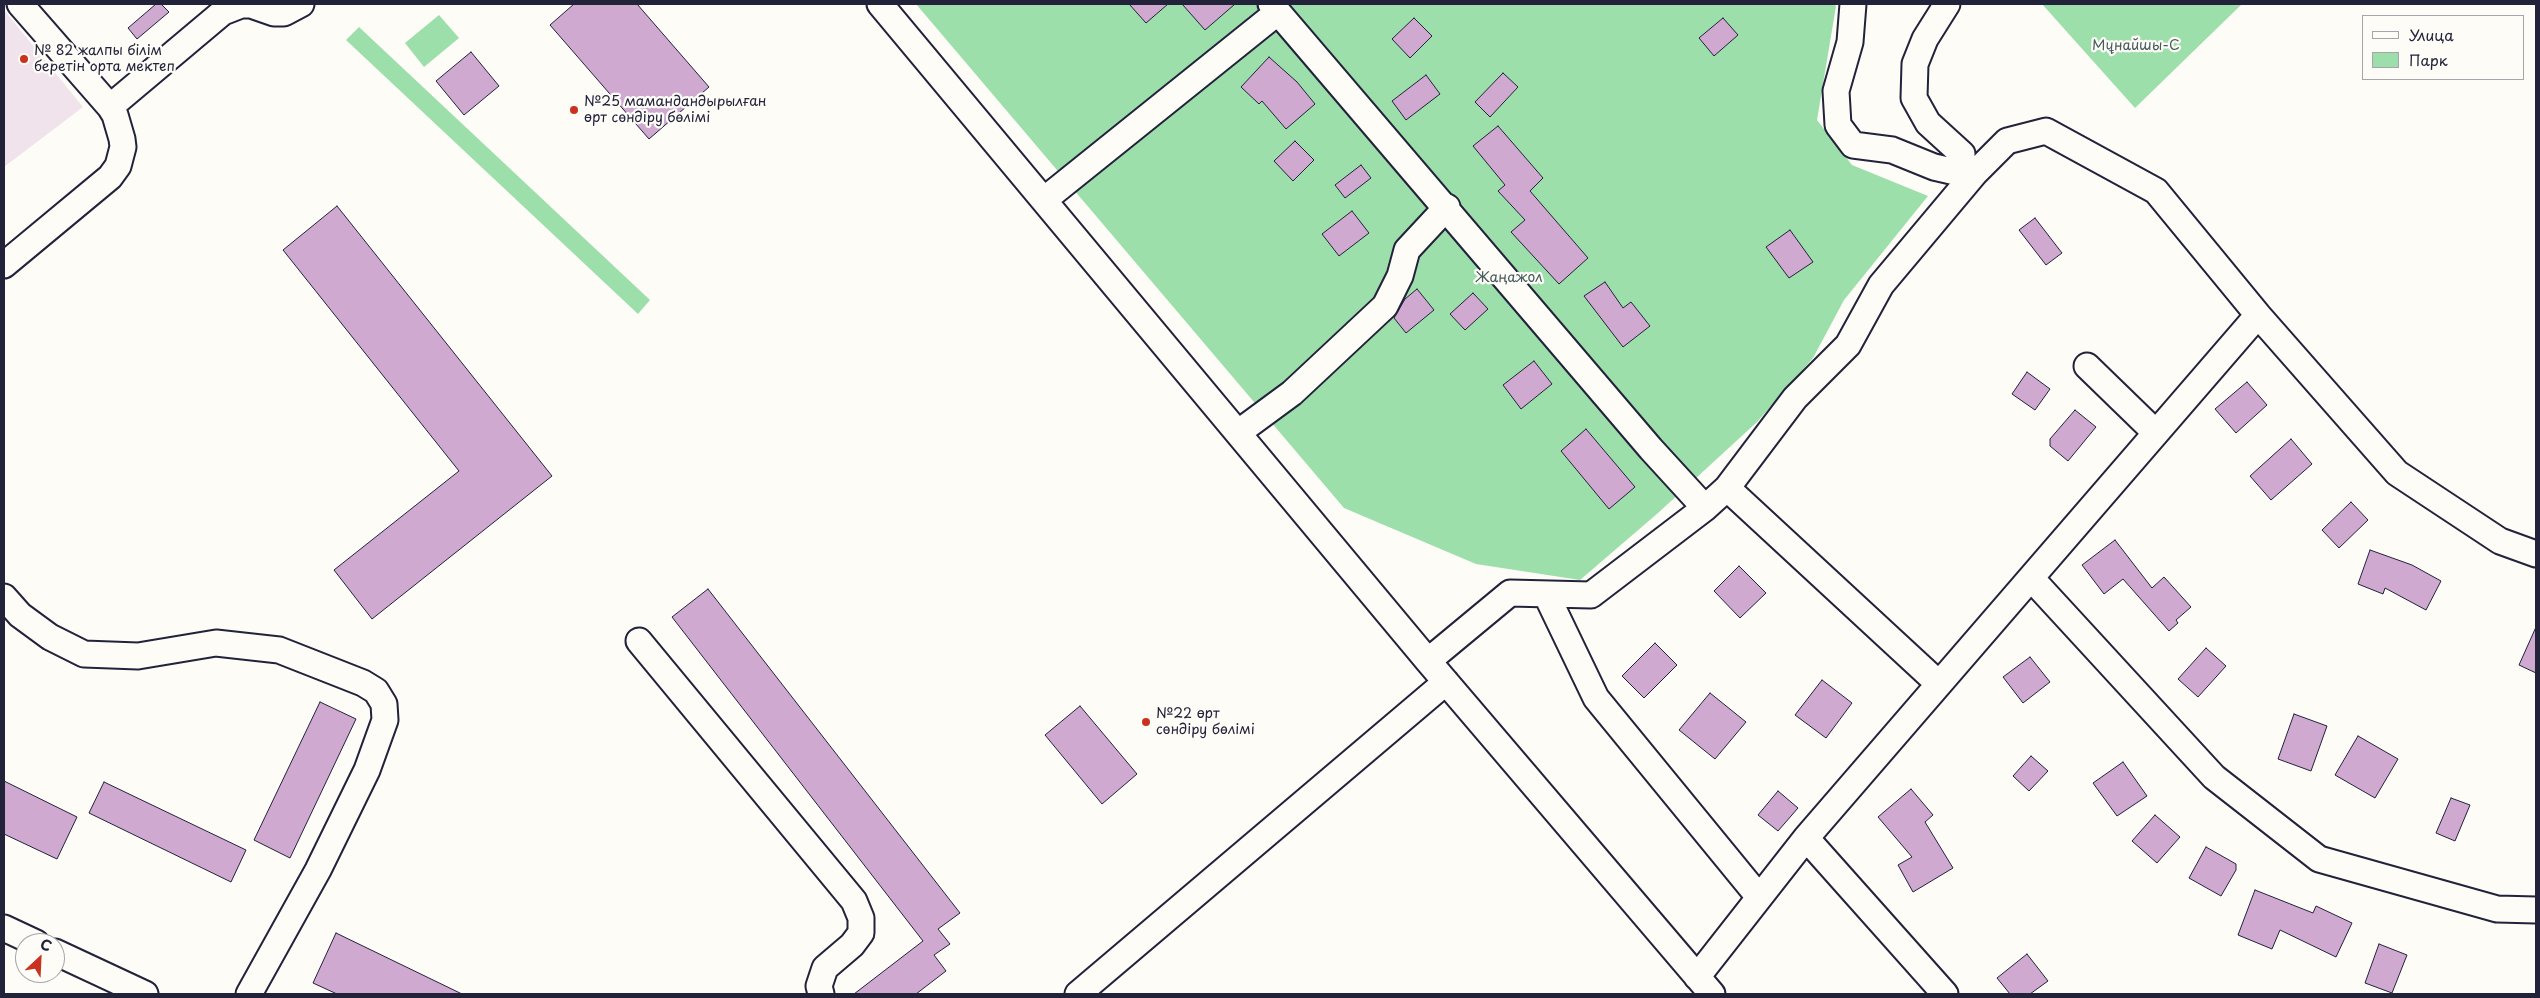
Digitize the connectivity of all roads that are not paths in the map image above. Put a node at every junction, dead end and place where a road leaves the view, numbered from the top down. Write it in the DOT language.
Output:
graph roads {
  1 [pos="20,4"];
  2 [pos="301,4"];
  3 [pos="880,4"];
  4 [pos="1853,4"];
  5 [pos="1947,4"];
  6 [pos="1274,8"];
  7 [pos="110,106"];
  8 [pos="1968,173"];
  9 [pos="1044,200"];
  10 [pos="1447,207"];
  11 [pos="4,265"];
  12 [pos="2258,315"];
  13 [pos="2086,366"];
  14 [pos="1239,432"];
  15 [pos="2156,433"];
  16 [pos="1727,488"];
  17 [pos="1705,508"];
  18 [pos="2536,554"];
  19 [pos="2031,578"];
  20 [pos="1546,594"];
  21 [pos="4,597"];
  22 [pos="639,641"];
  23 [pos="1428,661"];
  24 [pos="1446,682"];
  25 [pos="1939,684"];
  26 [pos="1806,838"];
  27 [pos="1759,897"];
  28 [pos="2536,910"];
  29 [pos="65,957"];
  30 [pos="1704,986"];
  31 [pos="145,994"];
  32 [pos="249,994"];
  33 [pos="821,994"];
  34 [pos="1078,994"];
  35 [pos="1945,994"];
  1 -- 7 [label="street"];
  2 -- 7 [label="street"];
  3 -- 9 [label="street"];
  4 -- 8 [label="street"];
  5 -- 8 [label="street"];
  6 -- 9 [label="street"];
  6 -- 10 [label="street"];
  7 -- 11 [label="street"];
  8 -- 12 [label="street"];
  8 -- 16 [label="street"];
  9 -- 14 [label="street"];
  10 -- 14 [label="street"];
  10 -- 17 [label="street"];
  12 -- 15 [label="street"];
  12 -- 18 [label="street"];
  13 -- 15 [label="street"];
  14 -- 23 [label="street"];
  15 -- 19 [label="street"];
  16 -- 17 [label="street"];
  16 -- 25 [label="street"];
  17 -- 20 [label="street"];
  19 -- 25 [label="street"];
  19 -- 28 [label="street"];
  20 -- 23 [label="street"];
  20 -- 27 [label="street"];
  21 -- 32 [label="street"];
  22 -- 33 [label="street"];
  23 -- 24 [label="street"];
  24 -- 30 [label="street"];
  24 -- 34 [label="street"];
  25 -- 26 [label="street"];
  26 -- 27 [label="street"];
  26 -- 35 [label="street"];
  27 -- 30 [label="street"];
  29 -- 31 [label="street"];
}
